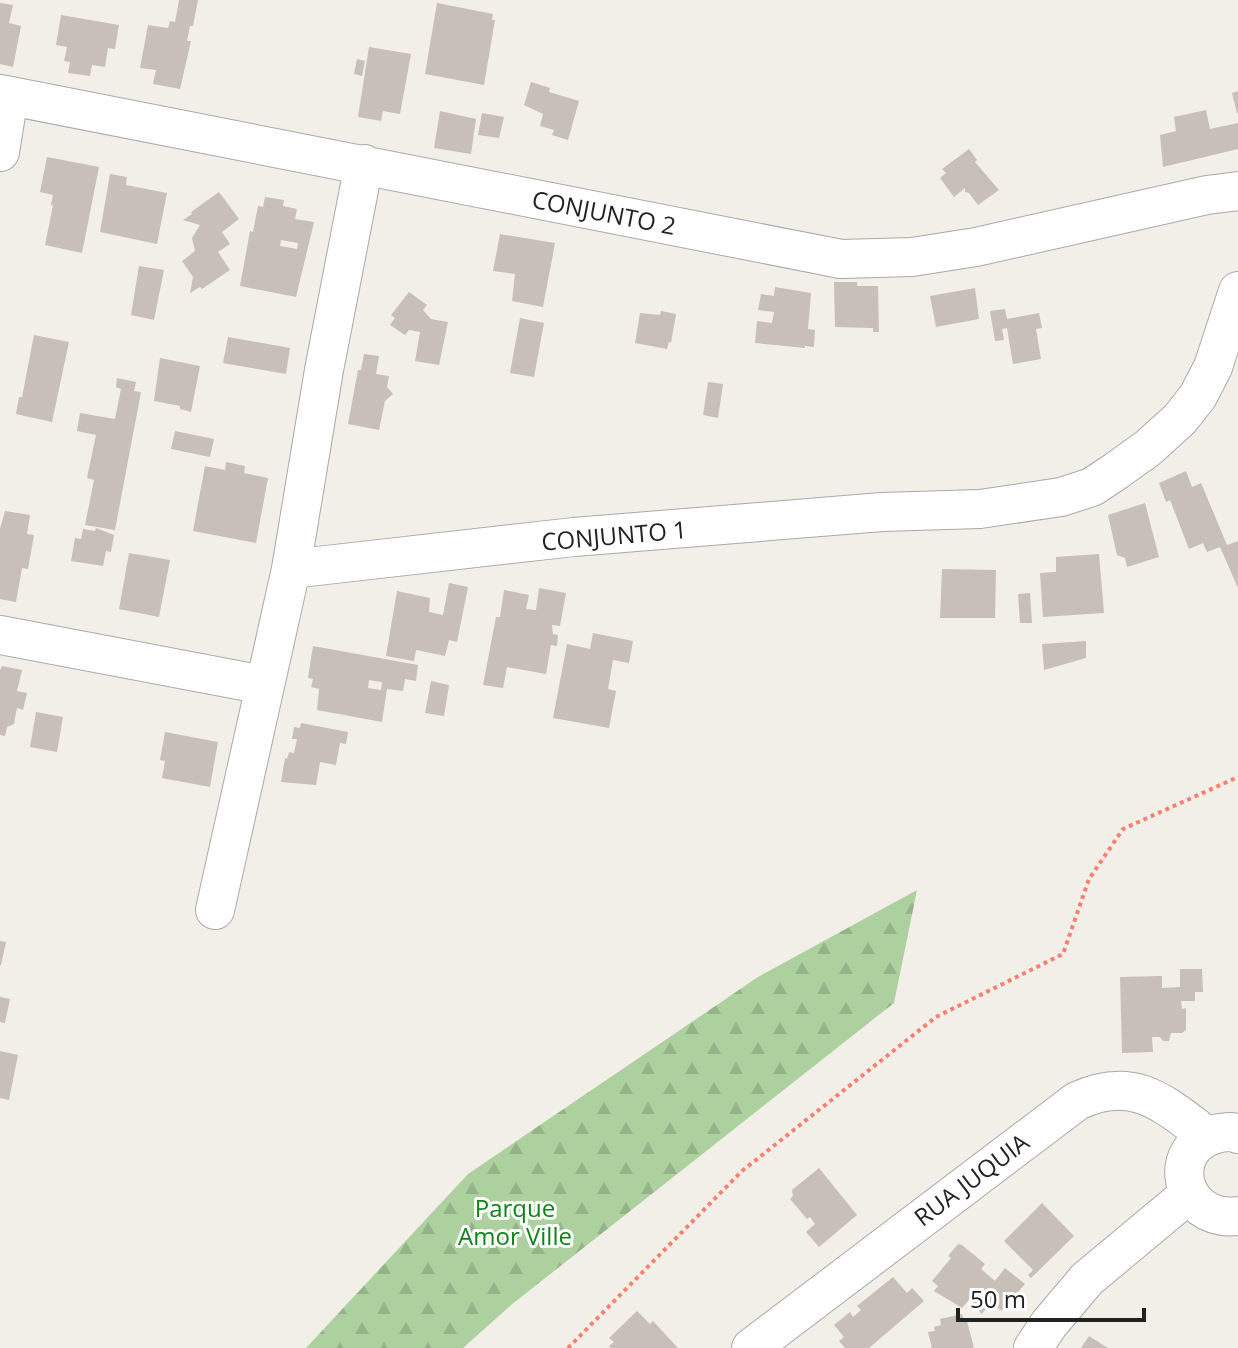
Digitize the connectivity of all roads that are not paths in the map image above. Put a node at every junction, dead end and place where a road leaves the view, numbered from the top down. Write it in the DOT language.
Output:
graph roads {
  1 [pos="5,95"];
  2 [pos="0,152"];
  3 [pos="364,164"];
  4 [pos="1228,190"];
  5 [pos="1238,291"];
  6 [pos="291,569"];
  7 [pos="0,635"];
  8 [pos="264,685"];
  9 [pos="215,910"];
  10 [pos="1222,1135"];
  11 [pos="1189,1194"];
  12 [pos="1238,1216"];
  13 [pos="751,1348"];
  14 [pos="1033,1348"];
  1 -- 2 [label="street"];
  1 -- 3 [label="street, CONJUNTO 2"];
  3 -- 4 [label="street, CONJUNTO 2"];
  3 -- 6 [label="street"];
  5 -- 6 [label="street, CONJUNTO 1"];
  6 -- 8 [label="street"];
  7 -- 8 [label="street"];
  8 -- 9 [label="street"];
  10 -- 11 [label="street"];
  10 -- 13 [label="street, RUA JUQUIA"];
  11 -- 12 [label="street"];
  11 -- 14 [label="street"];
}
